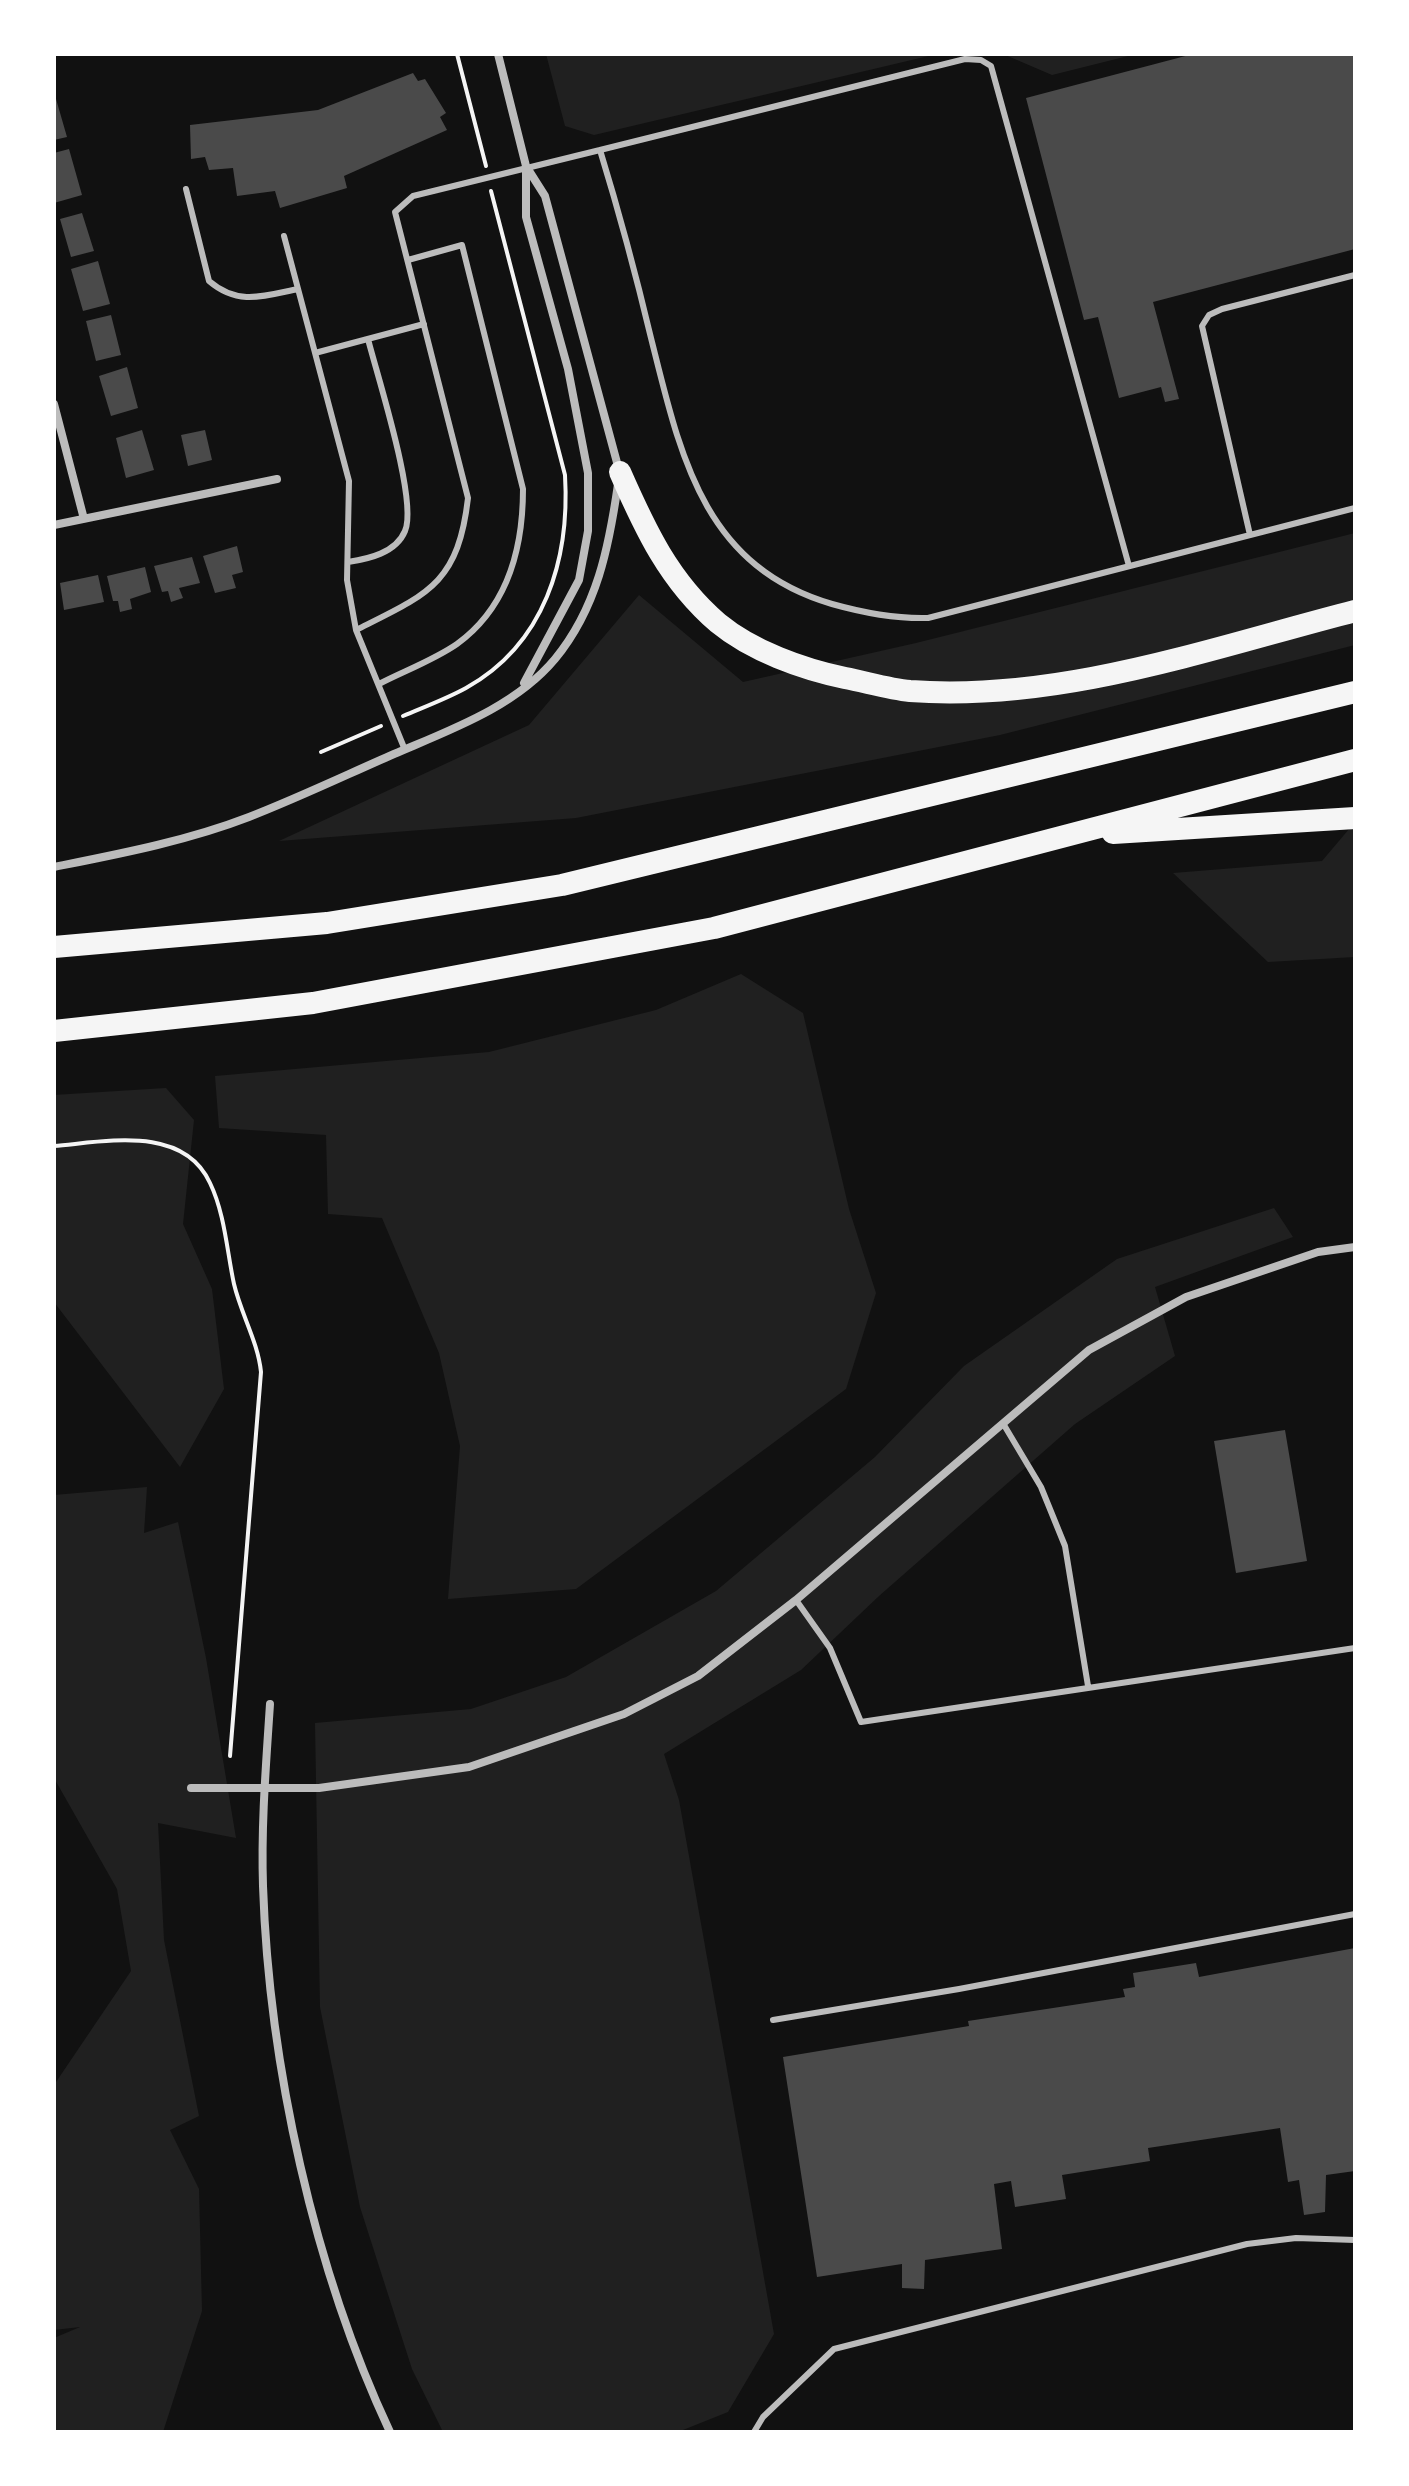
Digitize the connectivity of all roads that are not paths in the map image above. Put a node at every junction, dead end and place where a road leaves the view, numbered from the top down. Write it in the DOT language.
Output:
graph roads {
  1 [pos="498,54"];
  2 [pos="600,150"];
  3 [pos="526,166"];
  4 [pos="186,189"];
  5 [pos="284,236"];
  6 [pos="408,260"];
  7 [pos="1355,275"];
  8 [pos="298,289"];
  9 [pos="424,324"];
  10 [pos="368,339"];
  11 [pos="315,353"];
  12 [pos="54,404"];
  13 [pos="620,472"];
  14 [pos="277,479"];
  15 [pos="1355,508"];
  16 [pos="84,519"];
  17 [pos="54,525"];
  18 [pos="1250,535"];
  19 [pos="348,562"];
  20 [pos="1129,566"];
  21 [pos="1355,611"];
  22 [pos="356,630"];
  23 [pos="379,684"];
  24 [pos="519,690"];
  25 [pos="1355,692"];
  26 [pos="405,750"];
  27 [pos="1355,760"];
  28 [pos="1355,818"];
  29 [pos="1060,837"];
  30 [pos="54,867"];
  31 [pos="54,947"];
  32 [pos="54,1031"];
  33 [pos="1355,1247"];
  34 [pos="1004,1425"];
  35 [pos="796,1600"];
  36 [pos="1355,1648"];
  37 [pos="1088,1686"];
  38 [pos="270,1704"];
  39 [pos="191,1788"];
  40 [pos="265,1788"];
  41 [pos="1355,1914"];
  42 [pos="773,2020"];
  43 [pos="1355,2240"];
  44 [pos="390,2432"];
  45 [pos="754,2432"];
  1 -- 3 [label="street"];
  2 -- 3 [label="lane"];
  2 -- 20 [label="lane"];
  2 -- 20 [label="lane"];
  3 -- 6 [label="lane"];
  3 -- 13 [label="street"];
  3 -- 24 [label="street"];
  4 -- 8 [label="lane"];
  5 -- 8 [label="lane"];
  6 -- 9 [label="lane"];
  6 -- 23 [label="lane"];
  7 -- 18 [label="lane"];
  8 -- 11 [label="lane"];
  9 -- 10 [label="lane"];
  9 -- 22 [label="lane"];
  10 -- 11 [label="lane"];
  10 -- 19 [label="lane"];
  11 -- 19 [label="lane"];
  12 -- 16 [label="street"];
  13 -- 21 [label="highway"];
  13 -- 24 [label="street"];
  14 -- 16 [label="street"];
  15 -- 18 [label="lane"];
  16 -- 17 [label="street"];
  18 -- 20 [label="lane"];
  19 -- 22 [label="lane"];
  22 -- 23 [label="lane"];
  23 -- 26 [label="lane"];
  24 -- 26 [label="street"];
  25 -- 31 [label="highway"];
  26 -- 30 [label="street"];
  27 -- 29 [label="highway"];
  28 -- 29 [label="highway"];
  29 -- 32 [label="highway"];
  33 -- 34 [label="street"];
  34 -- 35 [label="street"];
  34 -- 37 [label="lane"];
  35 -- 37 [label="lane"];
  35 -- 40 [label="street"];
  36 -- 37 [label="lane"];
  38 -- 40 [label="street"];
  39 -- 40 [label="street"];
  40 -- 44 [label="street"];
  41 -- 42 [label="lane"];
  43 -- 45 [label="lane"];
}
